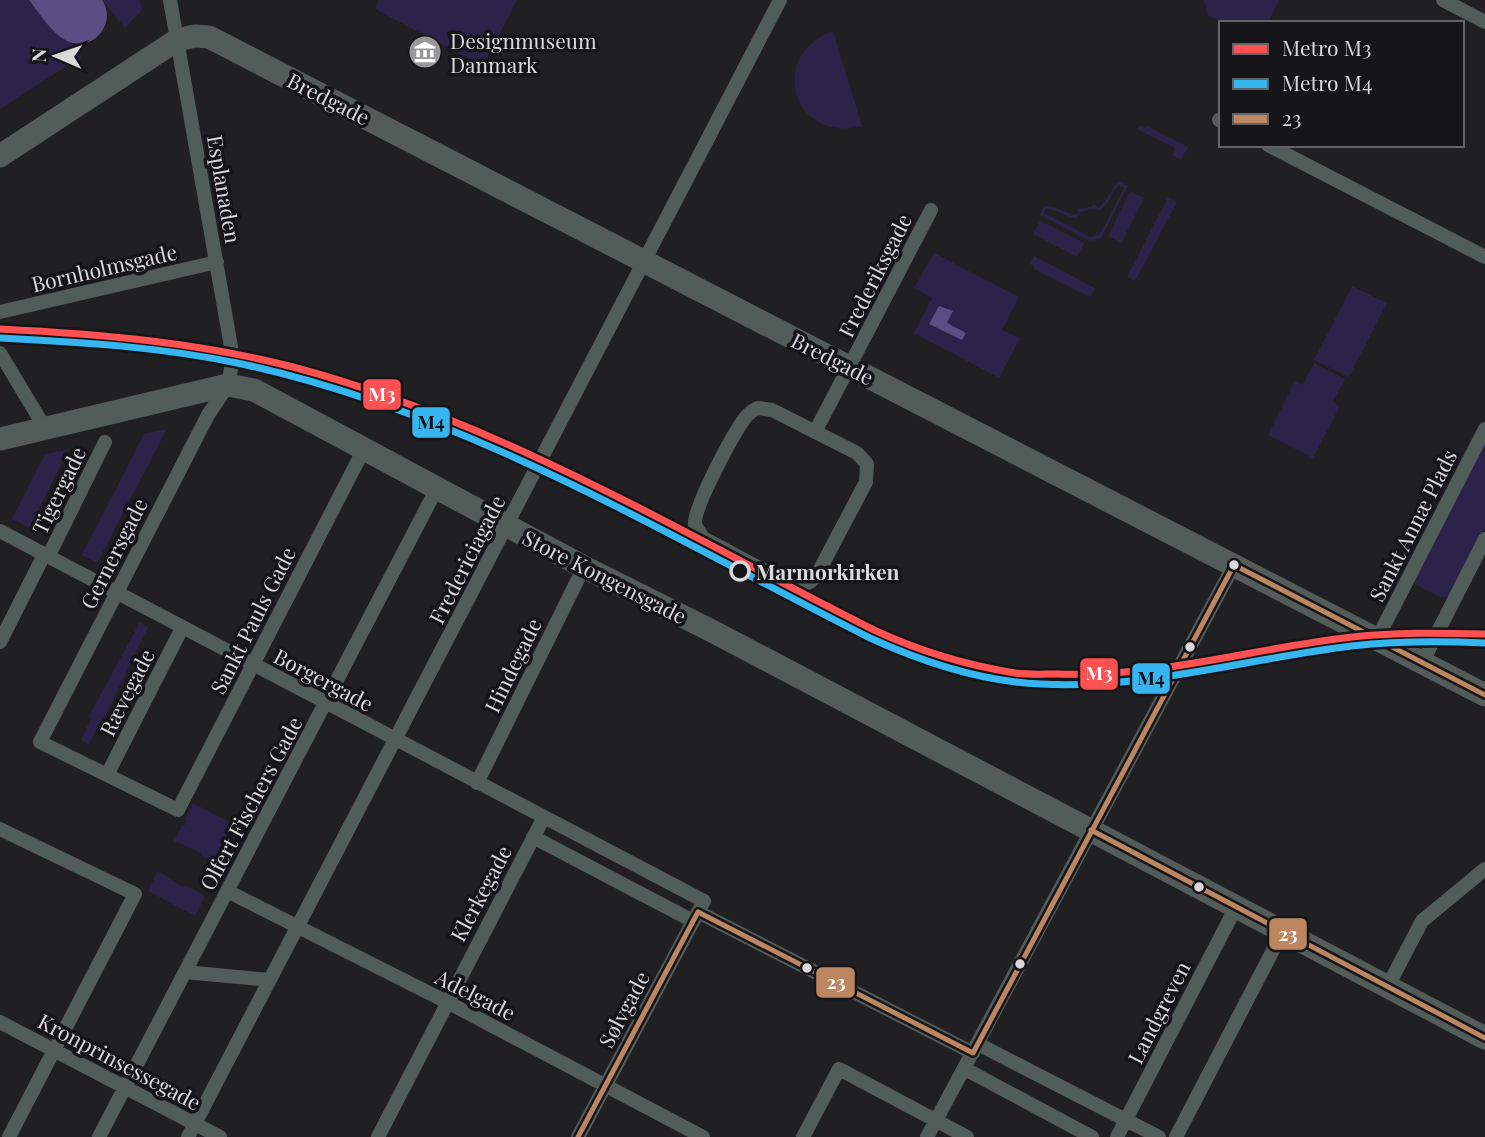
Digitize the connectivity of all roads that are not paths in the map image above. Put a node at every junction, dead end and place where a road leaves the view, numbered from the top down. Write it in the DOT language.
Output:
graph roads {
  1 [pos="170,0"];
  2 [pos="780,0"];
  3 [pos="1443,0"];
  4 [pos="1485,22"];
  5 [pos="177,40"];
  6 [pos="1272,147"];
  7 [pos="0,156"];
  8 [pos="930,211"];
  9 [pos="1485,257"];
  10 [pos="644,261"];
  11 [pos="217,262"];
  12 [pos="0,312"];
  13 [pos="0,353"];
  14 [pos="851,367"];
  15 [pos="228,385"];
  16 [pos="45,428"];
  17 [pos="1485,429"];
  18 [pos="815,432"];
  19 [pos="0,439"];
  20 [pos="105,442"];
  21 [pos="365,449"];
  22 [pos="438,488"];
  23 [pos="507,525"];
  24 [pos="0,531"];
  25 [pos="1485,539"];
  26 [pos="46,556"];
  27 [pos="1234,565"];
  28 [pos="584,567"];
  29 [pos="116,593"];
  30 [pos="182,628"];
  31 [pos="1377,639"];
  32 [pos="0,642"];
  33 [pos="1422,663"];
  34 [pos="253,665"];
  35 [pos="1485,695"];
  36 [pos="326,703"];
  37 [pos="395,740"];
  38 [pos="107,775"];
  39 [pos="477,783"];
  40 [pos="544,817"];
  41 [pos="0,830"];
  42 [pos="1091,830"];
  43 [pos="533,837"];
  44 [pos="1485,869"];
  45 [pos="227,891"];
  46 [pos="1236,907"];
  47 [pos="699,911"];
  48 [pos="298,927"];
  49 [pos="1283,931"];
  50 [pos="185,972"];
  51 [pos="270,980"];
  52 [pos="1388,986"];
  53 [pos="447,1002"];
  54 [pos="0,1022"];
  55 [pos="1485,1038"];
  56 [pos="975,1049"];
  57 [pos="54,1050"];
  58 [pos="965,1069"];
  59 [pos="606,1085"];
  60 [pos="125,1087"];
  61 [pos="936,1120"];
  62 [pos="1126,1120"];
  63 [pos="192,1130"];
  64 [pos="9,1137"];
  65 [pos="99,1137"];
  66 [pos="220,1137"];
  67 [pos="378,1137"];
  68 [pos="578,1137"];
  69 [pos="703,1137"];
  70 [pos="803,1137"];
  71 [pos="927,1137"];
  72 [pos="967,1137"];
  73 [pos="1092,1137"];
  74 [pos="1117,1137"];
  75 [pos="1159,1137"];
  76 [pos="1176,1137"];
  1 -- 5 [label="street, Esplanaden"];
  2 -- 10 [label="street, Fredericiagade"];
  3 -- 4 [label="street"];
  5 -- 7 [label="main road"];
  5 -- 10 [label="main road, Bredgade"];
  5 -- 11 [label="street, Esplanaden"];
  6 -- 9 [label="street"];
  8 -- 14 [label="street, Frederiksgade"];
  10 -- 14 [label="main road, Bredgade"];
  10 -- 23 [label="street, Fredericiagade"];
  11 -- 12 [label="street, Bornholmsgade"];
  11 -- 15 [label="street, Esplanaden"];
  13 -- 16 [label="street"];
  14 -- 18 [label="street, Frederiksgade"];
  14 -- 27 [label="main road, Bredgade"];
  15 -- 16 [label="main road, Store Kongensgade"];
  15 -- 21 [label="main road, Store Kongensgade"];
  15 -- 29 [label="street, Gernersgade"];
  16 -- 19 [label="main road, Store Kongensgade"];
  17 -- 31 [label="street, Sankt Annæ Plads"];
  18 -- 18 [label="street"];
  20 -- 26 [label="street, Tigergade"];
  21 -- 22 [label="main road, Store Kongensgade"];
  21 -- 34 [label="street, Sankt Pauls Gade"];
  22 -- 23 [label="main road, Store Kongensgade"];
  22 -- 36 [label="street, Olfert Fischers Gade"];
  23 -- 28 [label="main road, Store Kongensgade"];
  23 -- 37 [label="street, Fredericiagade"];
  24 -- 26 [label="street, Borgergade"];
  25 -- 33 [label="street"];
  26 -- 29 [label="street, Borgergade"];
  26 -- 32 [label="street, Tigergade"];
  27 -- 31 [label="main road, Bredgade"];
  27 -- 42 [label="street"];
  28 -- 39 [label="street, Hindegade"];
  28 -- 42 [label="main road, Store Kongensgade"];
  29 -- 30 [label="street, Borgergade"];
  29 -- 38 [label="street, Gernersgade"];
  30 -- 34 [label="street, Borgergade"];
  30 -- 38 [label="street, Rævegade"];
  31 -- 33 [label="main road, Bredgade"];
  33 -- 35 [label="main road, Bredgade"];
  34 -- 36 [label="street, Borgergade"];
  34 -- 38 [label="street, Sankt Pauls Gade"];
  36 -- 37 [label="street, Borgergade"];
  36 -- 45 [label="street, Olfert Fischers Gade"];
  37 -- 39 [label="street, Borgergade"];
  37 -- 48 [label="street, Fredericiagade"];
  39 -- 40 [label="street, Borgergade"];
  40 -- 43 [label="street, Klerkegade"];
  40 -- 47 [label="street, Borgergade"];
  41 -- 57 [label="street"];
  42 -- 46 [label="main road, Store Kongensgade"];
  42 -- 56 [label="street"];
  43 -- 47 [label="street, Borgergade"];
  43 -- 53 [label="street, Klerkegade"];
  44 -- 52 [label="street"];
  45 -- 48 [label="street, Adelgade"];
  45 -- 50 [label="street, Olfert Fischers Gade"];
  46 -- 49 [label="main road, Store Kongensgade"];
  46 -- 62 [label="street, Landgreven"];
  47 -- 56 [label="street, Borgergade"];
  47 -- 59 [label="street, Sølvgade"];
  48 -- 51 [label="street, Fredericiagade"];
  48 -- 53 [label="street, Adelgade"];
  49 -- 52 [label="main road, Store Kongensgade"];
  49 -- 76 [label="street"];
  50 -- 51 [label="street"];
  50 -- 60 [label="street, Olfert Fischers Gade"];
  51 -- 63 [label="street, Fredericiagade"];
  52 -- 55 [label="main road, Store Kongensgade"];
  53 -- 59 [label="street, Adelgade"];
  53 -- 67 [label="street, Klerkegade"];
  54 -- 57 [label="street, Kronprinsessegade"];
  56 -- 58 [label="street"];
  56 -- 62 [label="street, Borgergade"];
  57 -- 60 [label="street, Kronprinsessegade"];
  57 -- 64 [label="street"];
  58 -- 61 [label="street"];
  58 -- 73 [label="street"];
  59 -- 68 [label="street, Sølvgade"];
  59 -- 69 [label="street, Adelgade"];
  60 -- 63 [label="street, Kronprinsessegade"];
  60 -- 65 [label="street, Olfert Fischers Gade"];
  61 -- 70 [label="street"];
  61 -- 71 [label="street"];
  61 -- 72 [label="street"];
  62 -- 74 [label="street, Landgreven"];
  62 -- 75 [label="street, Borgergade"];
  63 -- 66 [label="street, Kronprinsessegade"];
}
